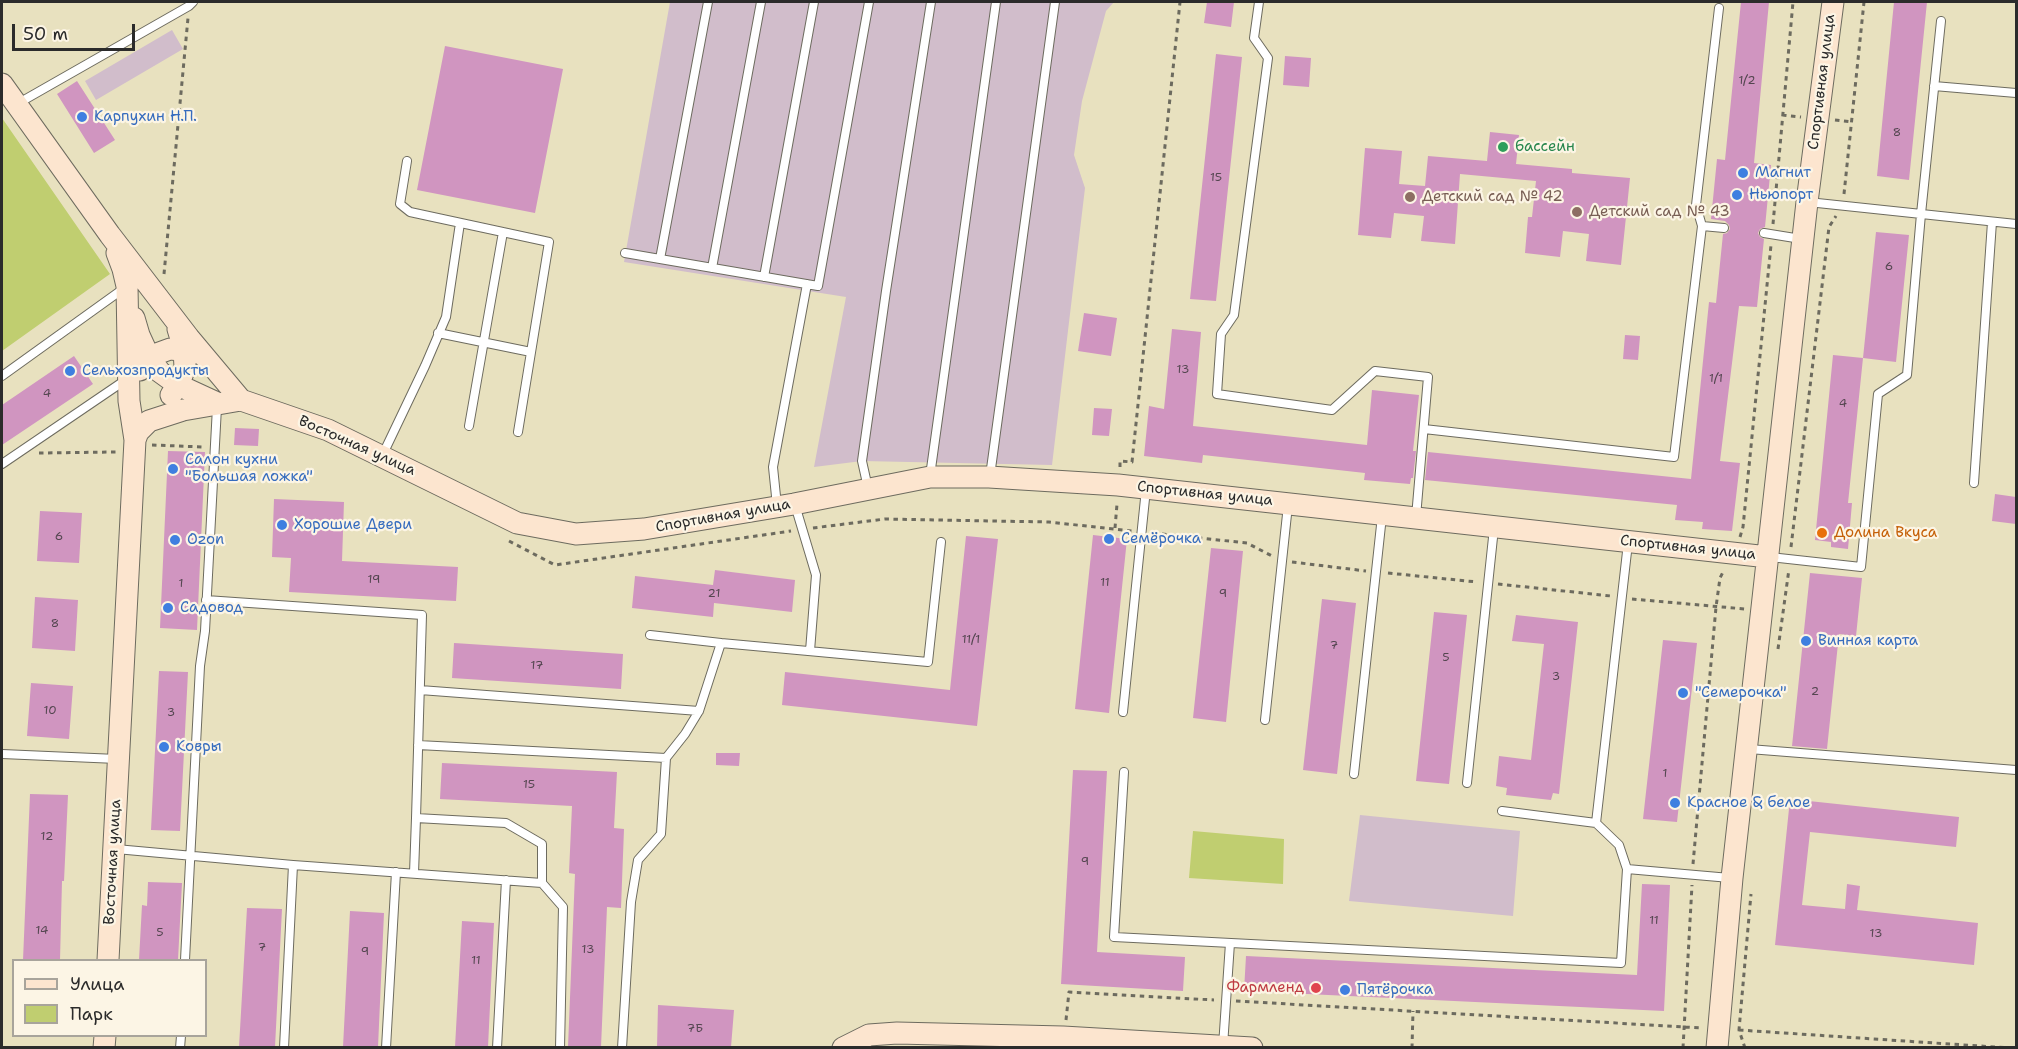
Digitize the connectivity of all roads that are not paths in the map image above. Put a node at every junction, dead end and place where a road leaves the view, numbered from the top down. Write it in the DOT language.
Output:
graph roads {
  1 [pos="708,2"];
  2 [pos="761,2"];
  3 [pos="814,2"];
  4 [pos="869,2"];
  5 [pos="931,2"];
  6 [pos="996,2"];
  7 [pos="1055,2"];
  8 [pos="1259,2"];
  9 [pos="1833,2"];
  10 [pos="191,4"];
  11 [pos="1719,8"];
  12 [pos="1941,21"];
  13 [pos="2,84"];
  14 [pos="1934,86"];
  15 [pos="2016,93"];
  16 [pos="15,105"];
  17 [pos="407,161"];
  18 [pos="1807,202"];
  19 [pos="1921,214"];
  20 [pos="1992,222"];
  21 [pos="460,223"];
  22 [pos="2016,224"];
  23 [pos="1702,226"];
  24 [pos="1724,228"];
  25 [pos="503,232"];
  26 [pos="1768,234"];
  27 [pos="110,235"];
  28 [pos="1803,239"];
  29 [pos="624,254"];
  30 [pos="660,259"];
  31 [pos="712,268"];
  32 [pos="764,277"];
  33 [pos="807,284"];
  34 [pos="127,290"];
  35 [pos="162,293"];
  36 [pos="438,333"];
  37 [pos="484,342"];
  38 [pos="184,350"];
  39 [pos="531,352"];
  40 [pos="206,357"];
  41 [pos="150,359"];
  42 [pos="2,376"];
  43 [pos="128,378"];
  44 [pos="178,385"];
  45 [pos="241,400"];
  46 [pos="129,401"];
  47 [pos="217,402"];
  48 [pos="149,421"];
  49 [pos="469,426"];
  50 [pos="1424,429"];
  51 [pos="518,432"];
  52 [pos="143,446"];
  53 [pos="382,455"];
  54 [pos="2,464"];
  55 [pos="930,477"];
  56 [pos="989,477"];
  57 [pos="1974,483"];
  58 [pos="1146,488"];
  59 [pos="868,489"];
  60 [pos="1288,504"];
  61 [pos="786,506"];
  62 [pos="1382,514"];
  63 [pos="1416,518"];
  64 [pos="1494,526"];
  65 [pos="644,529"];
  66 [pos="941,542"];
  67 [pos="1628,542"];
  68 [pos="1768,557"];
  69 [pos="206,600"];
  70 [pos="650,635"];
  71 [pos="721,643"];
  72 [pos="810,651"];
  73 [pos="420,690"];
  74 [pos="699,711"];
  75 [pos="1123,712"];
  76 [pos="1264,720"];
  77 [pos="418,745"];
  78 [pos="1747,749"];
  79 [pos="2,754"];
  80 [pos="666,758"];
  81 [pos="118,759"];
  82 [pos="2016,770"];
  83 [pos="1124,772"];
  84 [pos="1354,774"];
  85 [pos="1467,783"];
  86 [pos="1502,811"];
  87 [pos="416,818"];
  88 [pos="1596,823"];
  89 [pos="114,848"];
  90 [pos="191,856"];
  91 [pos="293,865"];
  92 [pos="1627,869"];
  93 [pos="396,872"];
  94 [pos="414,873"];
  95 [pos="1732,878"];
  96 [pos="506,880"];
  97 [pos="542,883"];
  98 [pos="1230,943"];
  99 [pos="108,959"];
  100 [pos="185,959"];
  101 [pos="1717,1038"];
  102 [pos="1223,1046"];
  103 [pos="284,1047"];
  104 [pos="386,1047"];
  105 [pos="497,1047"];
  106 [pos="560,1047"];
  107 [pos="622,1047"];
  108 [pos="843,1047"];
  109 [pos="1252,1047"];
  1 -- 30 [label="lane"];
  2 -- 31 [label="lane"];
  3 -- 32 [label="lane"];
  4 -- 33 [label="lane"];
  5 -- 59 [label="lane"];
  6 -- 55 [label="lane"];
  7 -- 56 [label="lane"];
  8 -- 50 [label="lane"];
  9 -- 18 [label="street, Спортивная улица"];
  10 -- 16 [label="lane"];
  11 -- 23 [label="lane"];
  12 -- 14 [label="lane"];
  13 -- 16 [label="street"];
  14 -- 15 [label="lane"];
  14 -- 19 [label="lane"];
  16 -- 27 [label="street"];
  17 -- 21 [label="lane"];
  18 -- 19 [label="lane"];
  18 -- 28 [label="street, Спортивная улица"];
  19 -- 20 [label="lane"];
  19 -- 68 [label="lane"];
  20 -- 22 [label="lane"];
  20 -- 57 [label="lane"];
  21 -- 25 [label="lane"];
  21 -- 36 [label="lane"];
  23 -- 24 [label="lane"];
  23 -- 50 [label="lane"];
  25 -- 37 [label="lane"];
  25 -- 39 [label="lane"];
  26 -- 28 [label="lane"];
  27 -- 34 [label="street"];
  27 -- 35 [label="street"];
  28 -- 68 [label="street, Спортивная улица"];
  29 -- 30 [label="lane"];
  30 -- 31 [label="lane"];
  31 -- 32 [label="lane"];
  32 -- 33 [label="lane"];
  33 -- 61 [label="lane"];
  34 -- 41 [label="street"];
  34 -- 42 [label="lane"];
  34 -- 43 [label="street, Восточная улица"];
  35 -- 38 [label="street"];
  35 -- 40 [label="street"];
  36 -- 37 [label="lane"];
  36 -- 53 [label="lane"];
  37 -- 39 [label="lane"];
  37 -- 49 [label="lane"];
  38 -- 40 [label="street"];
  38 -- 41 [label="street"];
  38 -- 44 [label="street"];
  39 -- 51 [label="lane"];
  40 -- 45 [label="street"];
  41 -- 44 [label="street"];
  41 -- 46 [label="street"];
  43 -- 46 [label="street, Восточная улица"];
  43 -- 54 [label="lane"];
  44 -- 47 [label="street"];
  44 -- 48 [label="street"];
  45 -- 47 [label="street"];
  45 -- 53 [label="street, Восточная улица"];
  46 -- 52 [label="street, Восточная улица"];
  47 -- 48 [label="street"];
  47 -- 69 [label="lane"];
  48 -- 52 [label="street"];
  50 -- 63 [label="lane"];
  52 -- 81 [label="street, Восточная улица"];
  53 -- 65 [label="street, Восточная улица"];
  55 -- 56 [label="street, Спортивная улица"];
  55 -- 59 [label="street, Спортивная улица"];
  56 -- 58 [label="street, Спортивная улица"];
  58 -- 60 [label="street, Спортивная улица"];
  58 -- 75 [label="lane"];
  59 -- 61 [label="street, Спортивная улица"];
  60 -- 62 [label="street, Спортивная улица"];
  60 -- 76 [label="lane"];
  61 -- 65 [label="street, Спортивная улица"];
  61 -- 72 [label="lane"];
  62 -- 63 [label="street, Спортивная улица"];
  62 -- 84 [label="lane"];
  63 -- 64 [label="street, Спортивная улица"];
  64 -- 67 [label="street, Спортивная улица"];
  64 -- 85 [label="lane"];
  66 -- 72 [label="lane"];
  67 -- 68 [label="street, Спортивная улица"];
  67 -- 88 [label="lane"];
  68 -- 78 [label="street, Спортивная улица"];
  69 -- 73 [label="lane"];
  69 -- 90 [label="lane"];
  70 -- 71 [label="lane"];
  71 -- 72 [label="lane"];
  71 -- 74 [label="lane"];
  73 -- 74 [label="lane"];
  73 -- 77 [label="lane"];
  74 -- 80 [label="lane"];
  77 -- 80 [label="lane"];
  77 -- 87 [label="lane"];
  78 -- 82 [label="lane"];
  78 -- 95 [label="street, Спортивная улица"];
  79 -- 81 [label="lane"];
  80 -- 107 [label="lane"];
  81 -- 89 [label="street, Восточная улица"];
  83 -- 98 [label="lane"];
  86 -- 88 [label="lane"];
  87 -- 94 [label="lane"];
  87 -- 97 [label="lane"];
  88 -- 92 [label="lane"];
  89 -- 90 [label="lane"];
  89 -- 99 [label="street, Восточная улица"];
  90 -- 91 [label="lane"];
  90 -- 100 [label="lane"];
  91 -- 93 [label="lane"];
  91 -- 103 [label="lane"];
  92 -- 95 [label="lane"];
  92 -- 98 [label="lane"];
  93 -- 94 [label="lane"];
  93 -- 104 [label="lane"];
  94 -- 96 [label="lane"];
  95 -- 101 [label="street, Спортивная улица"];
  96 -- 97 [label="lane"];
  96 -- 105 [label="lane"];
  97 -- 106 [label="lane"];
  98 -- 102 [label="lane"];
  102 -- 108 [label="street"];
  102 -- 109 [label="street"];
}
